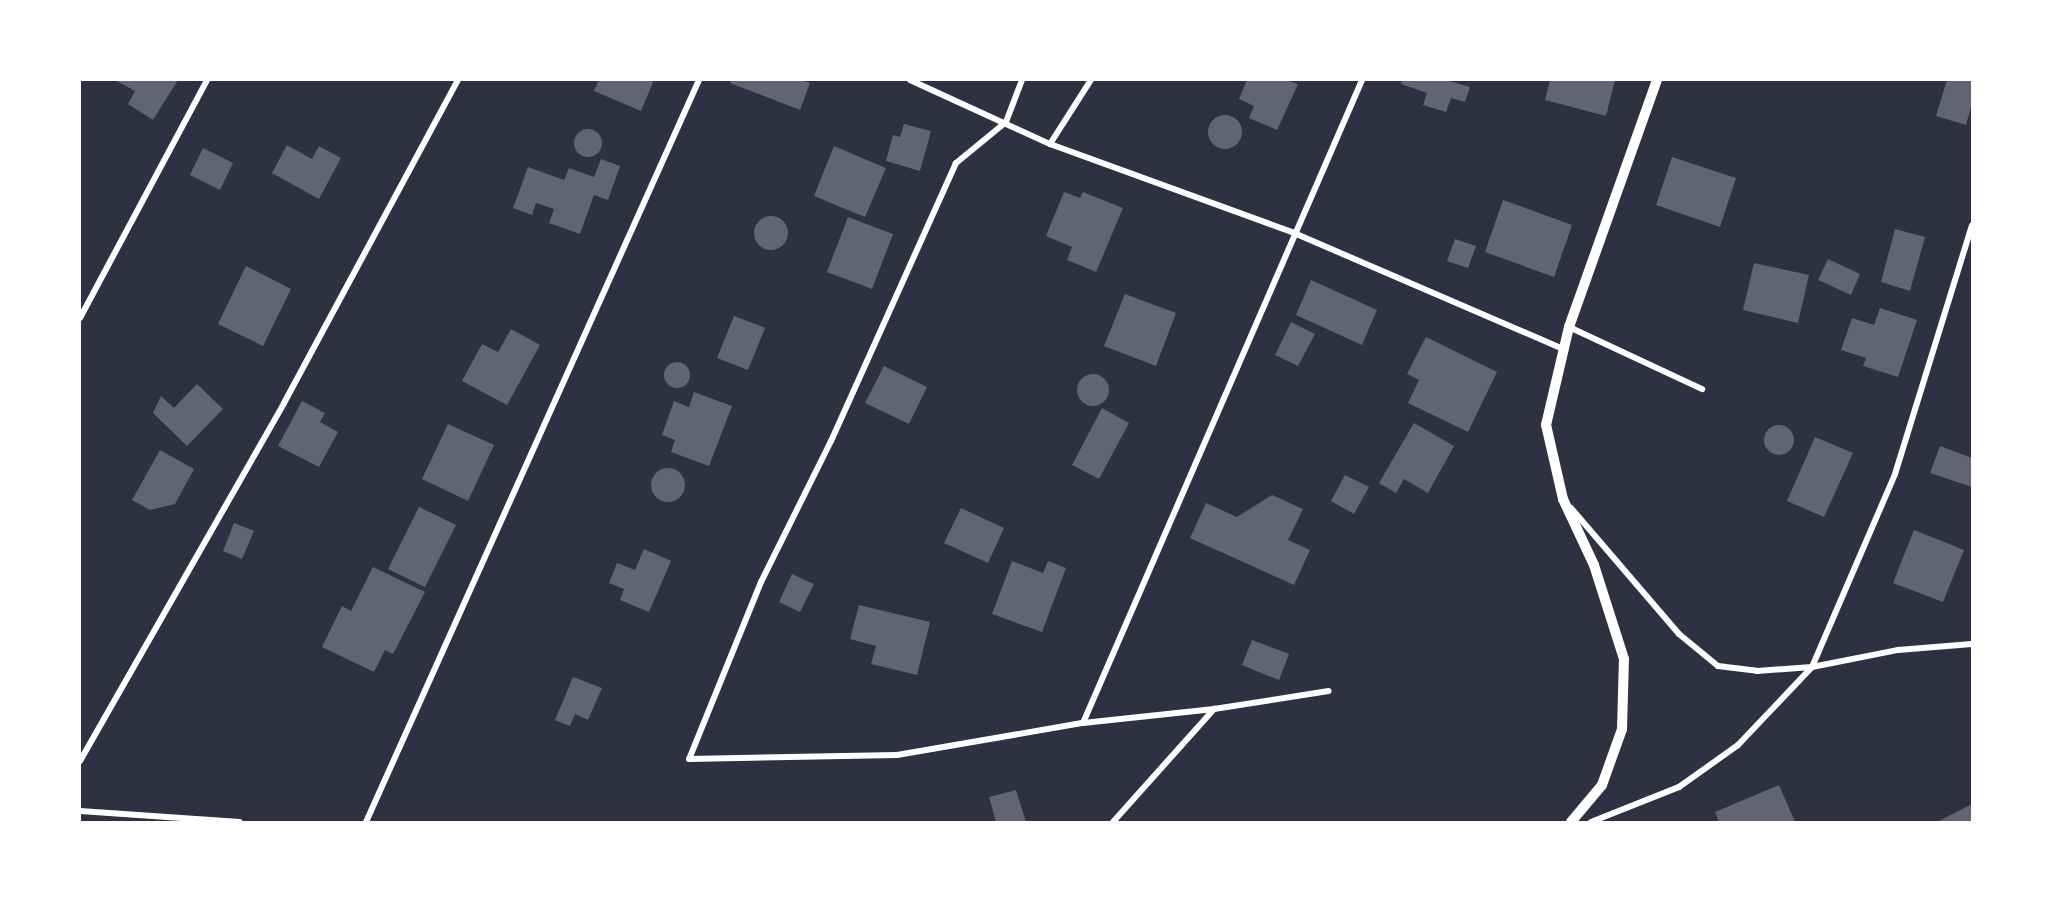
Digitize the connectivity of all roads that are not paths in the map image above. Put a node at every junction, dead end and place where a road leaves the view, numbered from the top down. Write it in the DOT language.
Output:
graph roads {
  1 [pos="207,80"];
  2 [pos="458,80"];
  3 [pos="699,80"];
  4 [pos="909,80"];
  5 [pos="1022,80"];
  6 [pos="1091,80"];
  7 [pos="1362,80"];
  8 [pos="1657,80"];
  9 [pos="1006,122"];
  10 [pos="1050,144"];
  11 [pos="1972,226"];
  12 [pos="1294,233"];
  13 [pos="80,318"];
  14 [pos="1569,327"];
  15 [pos="1563,349"];
  16 [pos="1702,389"];
  17 [pos="1563,499"];
  18 [pos="1972,644"];
  19 [pos="1812,667"];
  20 [pos="1329,691"];
  21 [pos="1214,710"];
  22 [pos="1083,723"];
  23 [pos="80,761"];
  24 [pos="80,811"];
  25 [pos="240,822"];
  26 [pos="366,822"];
  27 [pos="1113,822"];
  28 [pos="1571,822"];
  29 [pos="1591,822"];
  1 -- 13 [label="street"];
  2 -- 23 [label="street"];
  3 -- 26 [label="street"];
  4 -- 9 [label="street"];
  5 -- 9 [label="street"];
  6 -- 10 [label="street"];
  7 -- 12 [label="street"];
  8 -- 14 [label="street"];
  9 -- 10 [label="street"];
  9 -- 22 [label="street"];
  10 -- 12 [label="street"];
  11 -- 19 [label="street"];
  12 -- 15 [label="street"];
  12 -- 22 [label="street"];
  14 -- 15 [label="street"];
  14 -- 16 [label="street"];
  15 -- 17 [label="street"];
  17 -- 19 [label="street"];
  17 -- 28 [label="street"];
  18 -- 19 [label="street"];
  19 -- 29 [label="street"];
  20 -- 21 [label="street"];
  21 -- 22 [label="street"];
  21 -- 27 [label="street"];
  24 -- 25 [label="street"];
}
